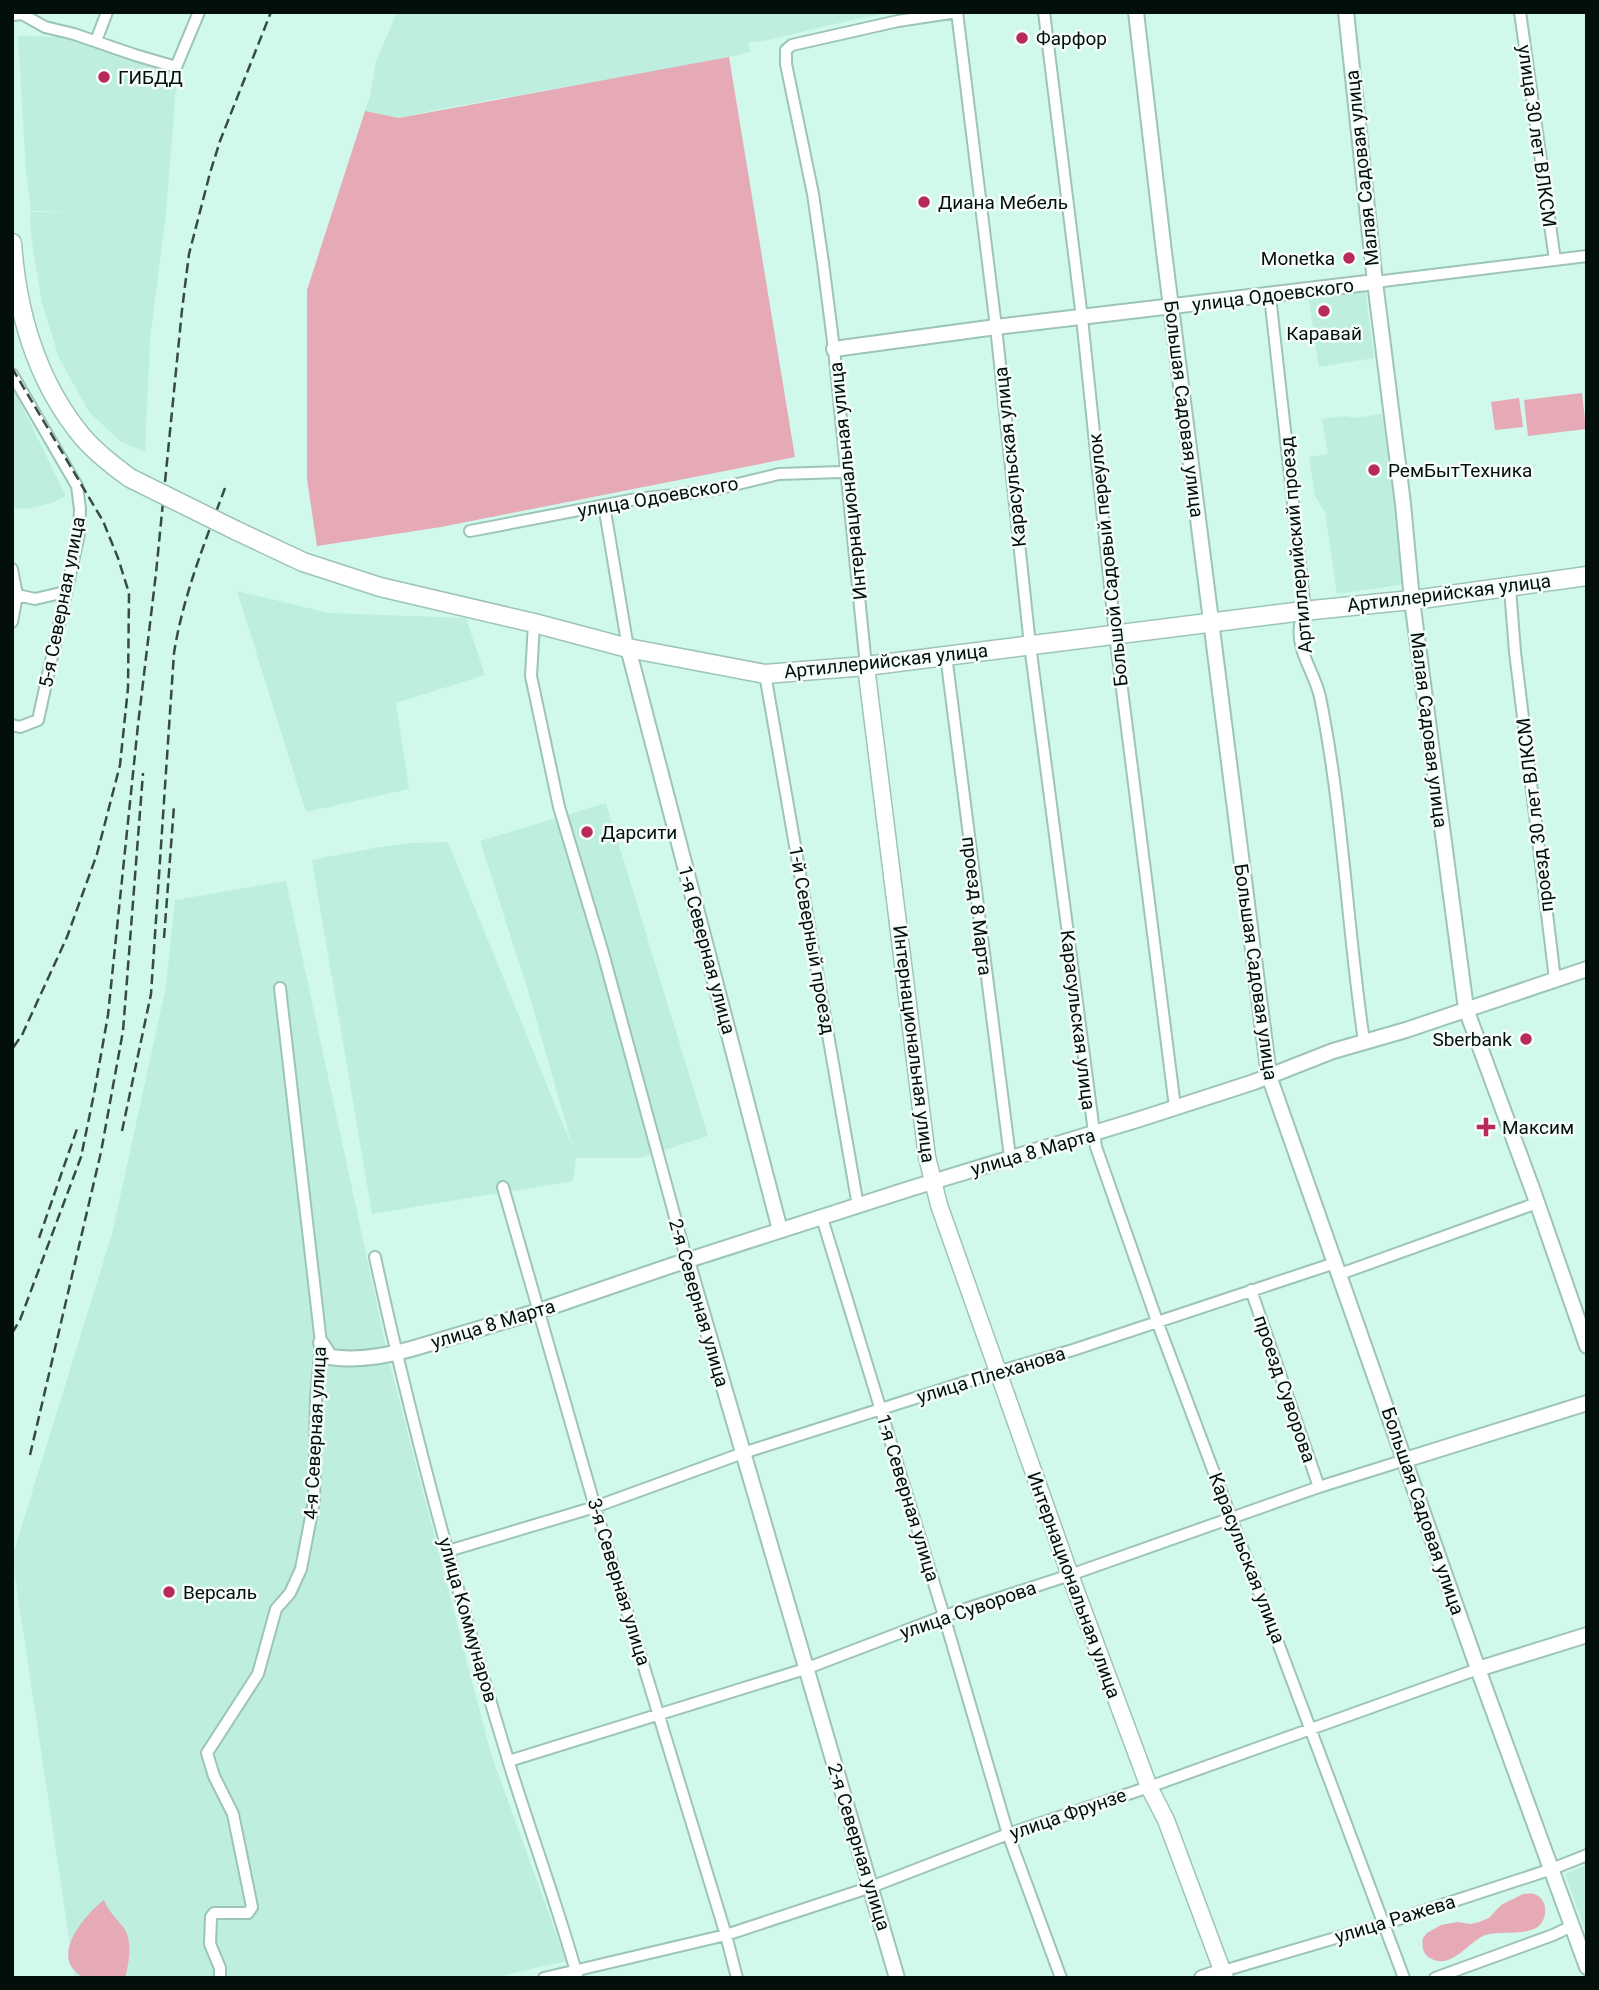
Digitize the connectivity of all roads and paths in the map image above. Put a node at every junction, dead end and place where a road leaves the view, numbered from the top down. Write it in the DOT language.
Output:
graph roads {
  1 [pos="107,12"];
  2 [pos="199,12"];
  3 [pos="957,12"];
  4 [pos="1044,12"];
  5 [pos="1136,12"];
  6 [pos="1346,12"];
  7 [pos="1520,12"];
  8 [pos="12,15"];
  9 [pos="96,41"];
  10 [pos="12,243"];
  11 [pos="1587,256"];
  12 [pos="1555,260"];
  13 [pos="1375,282"];
  14 [pos="1270,296"];
  15 [pos="1171,307"];
  16 [pos="1082,318"];
  17 [pos="996,327"];
  18 [pos="834,349"];
  19 [pos="12,374"];
  20 [pos="846,470"];
  21 [pos="604,505"];
  22 [pos="470,531"];
  23 [pos="12,569"];
  24 [pos="1587,576"];
  25 [pos="1510,588"];
  26 [pos="65,592"];
  27 [pos="15,594"];
  28 [pos="1412,600"];
  29 [pos="1306,610"];
  30 [pos="12,622"];
  31 [pos="534,622"];
  32 [pos="1210,623"];
  33 [pos="1115,634"];
  34 [pos="1030,645"];
  35 [pos="628,648"];
  36 [pos="946,655"];
  37 [pos="866,666"];
  38 [pos="765,674"];
  39 [pos="12,725"];
  40 [pos="1587,969"];
  41 [pos="1555,979"];
  42 [pos="279,988"];
  43 [pos="1466,1009"];
  44 [pos="1364,1041"];
  45 [pos="1269,1076"];
  46 [pos="1175,1107"];
  47 [pos="1093,1134"];
  48 [pos="1010,1157"];
  49 [pos="933,1182"];
  50 [pos="503,1187"];
  51 [pos="1537,1203"];
  52 [pos="859,1206"];
  53 [pos="822,1218"];
  54 [pos="780,1230"];
  55 [pos="375,1257"];
  56 [pos="687,1261"];
  57 [pos="1337,1268"];
  58 [pos="1251,1290"];
  59 [pos="539,1311"];
  60 [pos="1157,1321"];
  61 [pos="321,1343"];
  62 [pos="1587,1346"];
  63 [pos="396,1353"];
  64 [pos="324,1363"];
  65 [pos="997,1372"];
  66 [pos="1587,1403"];
  67 [pos="880,1410"];
  68 [pos="743,1453"];
  69 [pos="1405,1460"];
  70 [pos="1320,1487"];
  71 [pos="595,1507"];
  72 [pos="1232,1518"];
  73 [pos="448,1551"];
  74 [pos="1070,1576"];
  75 [pos="944,1616"];
  76 [pos="1587,1635"];
  77 [pos="805,1669"];
  78 [pos="1478,1669"];
  79 [pos="660,1715"];
  80 [pos="1311,1727"];
  81 [pos="509,1761"];
  82 [pos="1149,1787"];
  83 [pos="1008,1834"];
  84 [pos="1587,1855"];
  85 [pos="1552,1870"];
  86 [pos="871,1886"];
  87 [pos="1384,1923"];
  88 [pos="1572,1926"];
  89 [pos="726,1935"];
  90 [pos="1587,1967"];
  91 [pos="577,1974"];
  92 [pos="1224,1974"];
  93 [pos="220,1978"];
  94 [pos="544,1978"];
  95 [pos="737,1978"];
  96 [pos="897,1978"];
  97 [pos="1061,1978"];
  98 [pos="1202,1978"];
  99 [pos="1404,1978"];
  100 [pos="1435,1978"];
  1 -- 9 [label="street"];
  2 -- 9 [label="street"];
  3 -- 17 [label="street, Карасульская улица"];
  3 -- 18 [label="street, Интернациональная улица"];
  4 -- 16 [label="street, Большой Садовый переулок"];
  5 -- 15 [label="street, Большая Садовая улица"];
  6 -- 13 [label="street, Малая Садовая улица"];
  7 -- 12 [label="street, улица 30 лет ВЛКСМ"];
  8 -- 9 [label="street"];
  10 -- 31 [label="main road, Артиллерийская улица, bridge"];
  11 -- 12 [label="street, улица Одоевского"];
  12 -- 13 [label="street, улица Одоевского"];
  13 -- 14 [label="street, улица Одоевского"];
  13 -- 28 [label="street, Малая Садовая улица"];
  14 -- 15 [label="street, улица Одоевского"];
  14 -- 29 [label="street, Артиллерийский проезд"];
  15 -- 16 [label="street, улица Одоевского"];
  15 -- 32 [label="street, Большая Садовая улица"];
  16 -- 17 [label="street, улица Одоевского"];
  16 -- 33 [label="street, Большой Садовый переулок"];
  17 -- 18 [label="street, улица Одоевского"];
  17 -- 34 [label="street, Карасульская улица"];
  18 -- 20 [label="street, Интернациональная улица"];
  19 -- 26 [label="street, 5-я Северная улица"];
  20 -- 21 [label="street, улица Одоевского"];
  20 -- 37 [label="street, Интернациональная улица"];
  21 -- 22 [label="street, улица Одоевского"];
  21 -- 35 [label="street, 1-я Северная улица"];
  23 -- 27 [label="street"];
  24 -- 25 [label="main road, Артиллерийская улица"];
  25 -- 28 [label="main road, Артиллерийская улица"];
  25 -- 41 [label="street, проезд 30 лет ВЛКСМ"];
  26 -- 27 [label="street"];
  26 -- 39 [label="street, 5-я Северная улица"];
  27 -- 30 [label="street"];
  28 -- 29 [label="main road, Артиллерийская улица"];
  28 -- 43 [label="street, Малая Садовая улица"];
  29 -- 32 [label="main road, Артиллерийская улица"];
  29 -- 44 [label="street, Артиллерийский проезд"];
  31 -- 35 [label="main road, Артиллерийская улица"];
  31 -- 56 [label="street, 2-я Северная улица"];
  32 -- 33 [label="main road, Артиллерийская улица"];
  32 -- 45 [label="street, Большая Садовая улица"];
  33 -- 34 [label="main road, Артиллерийская улица"];
  33 -- 46 [label="street, Большой Садовый переулок"];
  34 -- 36 [label="main road, Артиллерийская улица"];
  34 -- 47 [label="street, Карасульская улица"];
  35 -- 38 [label="main road, Артиллерийская улица"];
  35 -- 54 [label="street, 1-я Северная улица"];
  36 -- 37 [label="main road, Артиллерийская улица"];
  36 -- 48 [label="street, проезд 8 Марта"];
  37 -- 38 [label="main road, Артиллерийская улица"];
  37 -- 49 [label="main road, Интернациональная улица"];
  38 -- 52 [label="street, 1-й Северный проезд"];
  40 -- 41 [label="street, улица 8 Марта"];
  41 -- 43 [label="street, улица 8 Марта"];
  42 -- 61 [label="street, 4-я Северная улица"];
  43 -- 44 [label="street, улица 8 Марта"];
  43 -- 51 [label="street, Малая Садовая улица"];
  44 -- 45 [label="street, улица 8 Марта"];
  45 -- 46 [label="street, улица 8 Марта"];
  45 -- 57 [label="street, Большая Садовая улица"];
  46 -- 47 [label="street, улица 8 Марта"];
  47 -- 48 [label="street, улица 8 Марта"];
  47 -- 60 [label="street, Карасульская улица"];
  48 -- 49 [label="street, улица 8 Марта"];
  49 -- 52 [label="street, улица 8 Марта"];
  49 -- 65 [label="main road, Интернациональная улица"];
  50 -- 59 [label="street, 3-я Северная улица"];
  51 -- 57 [label="street, улица Плеханова"];
  51 -- 62 [label="street, Малая Садовая улица"];
  52 -- 53 [label="street, улица 8 Марта"];
  53 -- 54 [label="street, улица 8 Марта"];
  53 -- 67 [label="street, 1-я Северная улица"];
  54 -- 56 [label="street, улица 8 Марта"];
  55 -- 63 [label="street, улица Коммунаров"];
  56 -- 59 [label="street, улица 8 Марта"];
  56 -- 68 [label="street, 2-я Северная улица"];
  57 -- 58 [label="street, улица Плеханова"];
  57 -- 69 [label="street, Большая Садовая улица"];
  58 -- 60 [label="street, улица Плеханова"];
  58 -- 70 [label="street, проезд Суворова"];
  59 -- 63 [label="street, улица 8 Марта"];
  59 -- 71 [label="street, 3-я Северная улица"];
  60 -- 65 [label="street, улица Плеханова"];
  60 -- 72 [label="street, Карасульская улица"];
  61 -- 64 [label="street"];
  63 -- 64 [label="street, улица 8 Марта"];
  63 -- 73 [label="street, улица Коммунаров"];
  64 -- 93 [label="street, 4-я Северная улица"];
  65 -- 67 [label="street, улица Плеханова"];
  65 -- 74 [label="main road, Интернациональная улица"];
  66 -- 69 [label="street, улица Суворова"];
  67 -- 68 [label="street, улица Плеханова"];
  67 -- 75 [label="street, 1-я Северная улица"];
  68 -- 71 [label="street, улица Плеханова"];
  68 -- 77 [label="street, 2-я Северная улица"];
  69 -- 70 [label="street, улица Суворова"];
  69 -- 78 [label="street, Большая Садовая улица"];
  70 -- 72 [label="street, улица Суворова"];
  71 -- 73 [label="street, улица Плеханова"];
  71 -- 79 [label="street, 3-я Северная улица"];
  72 -- 74 [label="street, улица Суворова"];
  72 -- 80 [label="street, Карасульская улица"];
  73 -- 81 [label="street, улица Коммунаров"];
  74 -- 75 [label="street, улица Суворова"];
  74 -- 82 [label="main road, Интернациональная улица"];
  75 -- 77 [label="street, улица Суворова"];
  75 -- 83 [label="street, 1-я Северная улица"];
  76 -- 78 [label="street, улица Фрунзе"];
  77 -- 79 [label="street, улица Суворова"];
  77 -- 86 [label="street, 2-я Северная улица"];
  78 -- 80 [label="street, улица Фрунзе"];
  78 -- 85 [label="street, Большая Садовая улица"];
  79 -- 81 [label="street, улица Суворова"];
  79 -- 89 [label="street, 3-я Северная улица"];
  80 -- 82 [label="street, улица Фрунзе"];
  80 -- 87 [label="street, Карасульская улица"];
  81 -- 91 [label="street, улица Коммунаров"];
  82 -- 83 [label="street, улица Фрунзе"];
  82 -- 92 [label="main road, Интернациональная улица"];
  83 -- 86 [label="street, улица Фрунзе"];
  83 -- 97 [label="street, 1-я Северная улица"];
  84 -- 85 [label="street, улица Ражева"];
  85 -- 87 [label="street, улица Ражева"];
  85 -- 88 [label="street, Большая Садовая улица"];
  86 -- 89 [label="street, улица Фрунзе"];
  86 -- 96 [label="street, 2-я Северная улица"];
  87 -- 92 [label="street, улица Ражева"];
  87 -- 99 [label="street, Карасульская улица"];
  88 -- 90 [label="street, Большая Садовая улица"];
  88 -- 100 [label="street"];
  89 -- 91 [label="street, улица Фрунзе"];
  89 -- 95 [label="street, 3-я Северная улица"];
  91 -- 94 [label="street, улица Фрунзе"];
  92 -- 98 [label="street, улица Ражева"];
}
